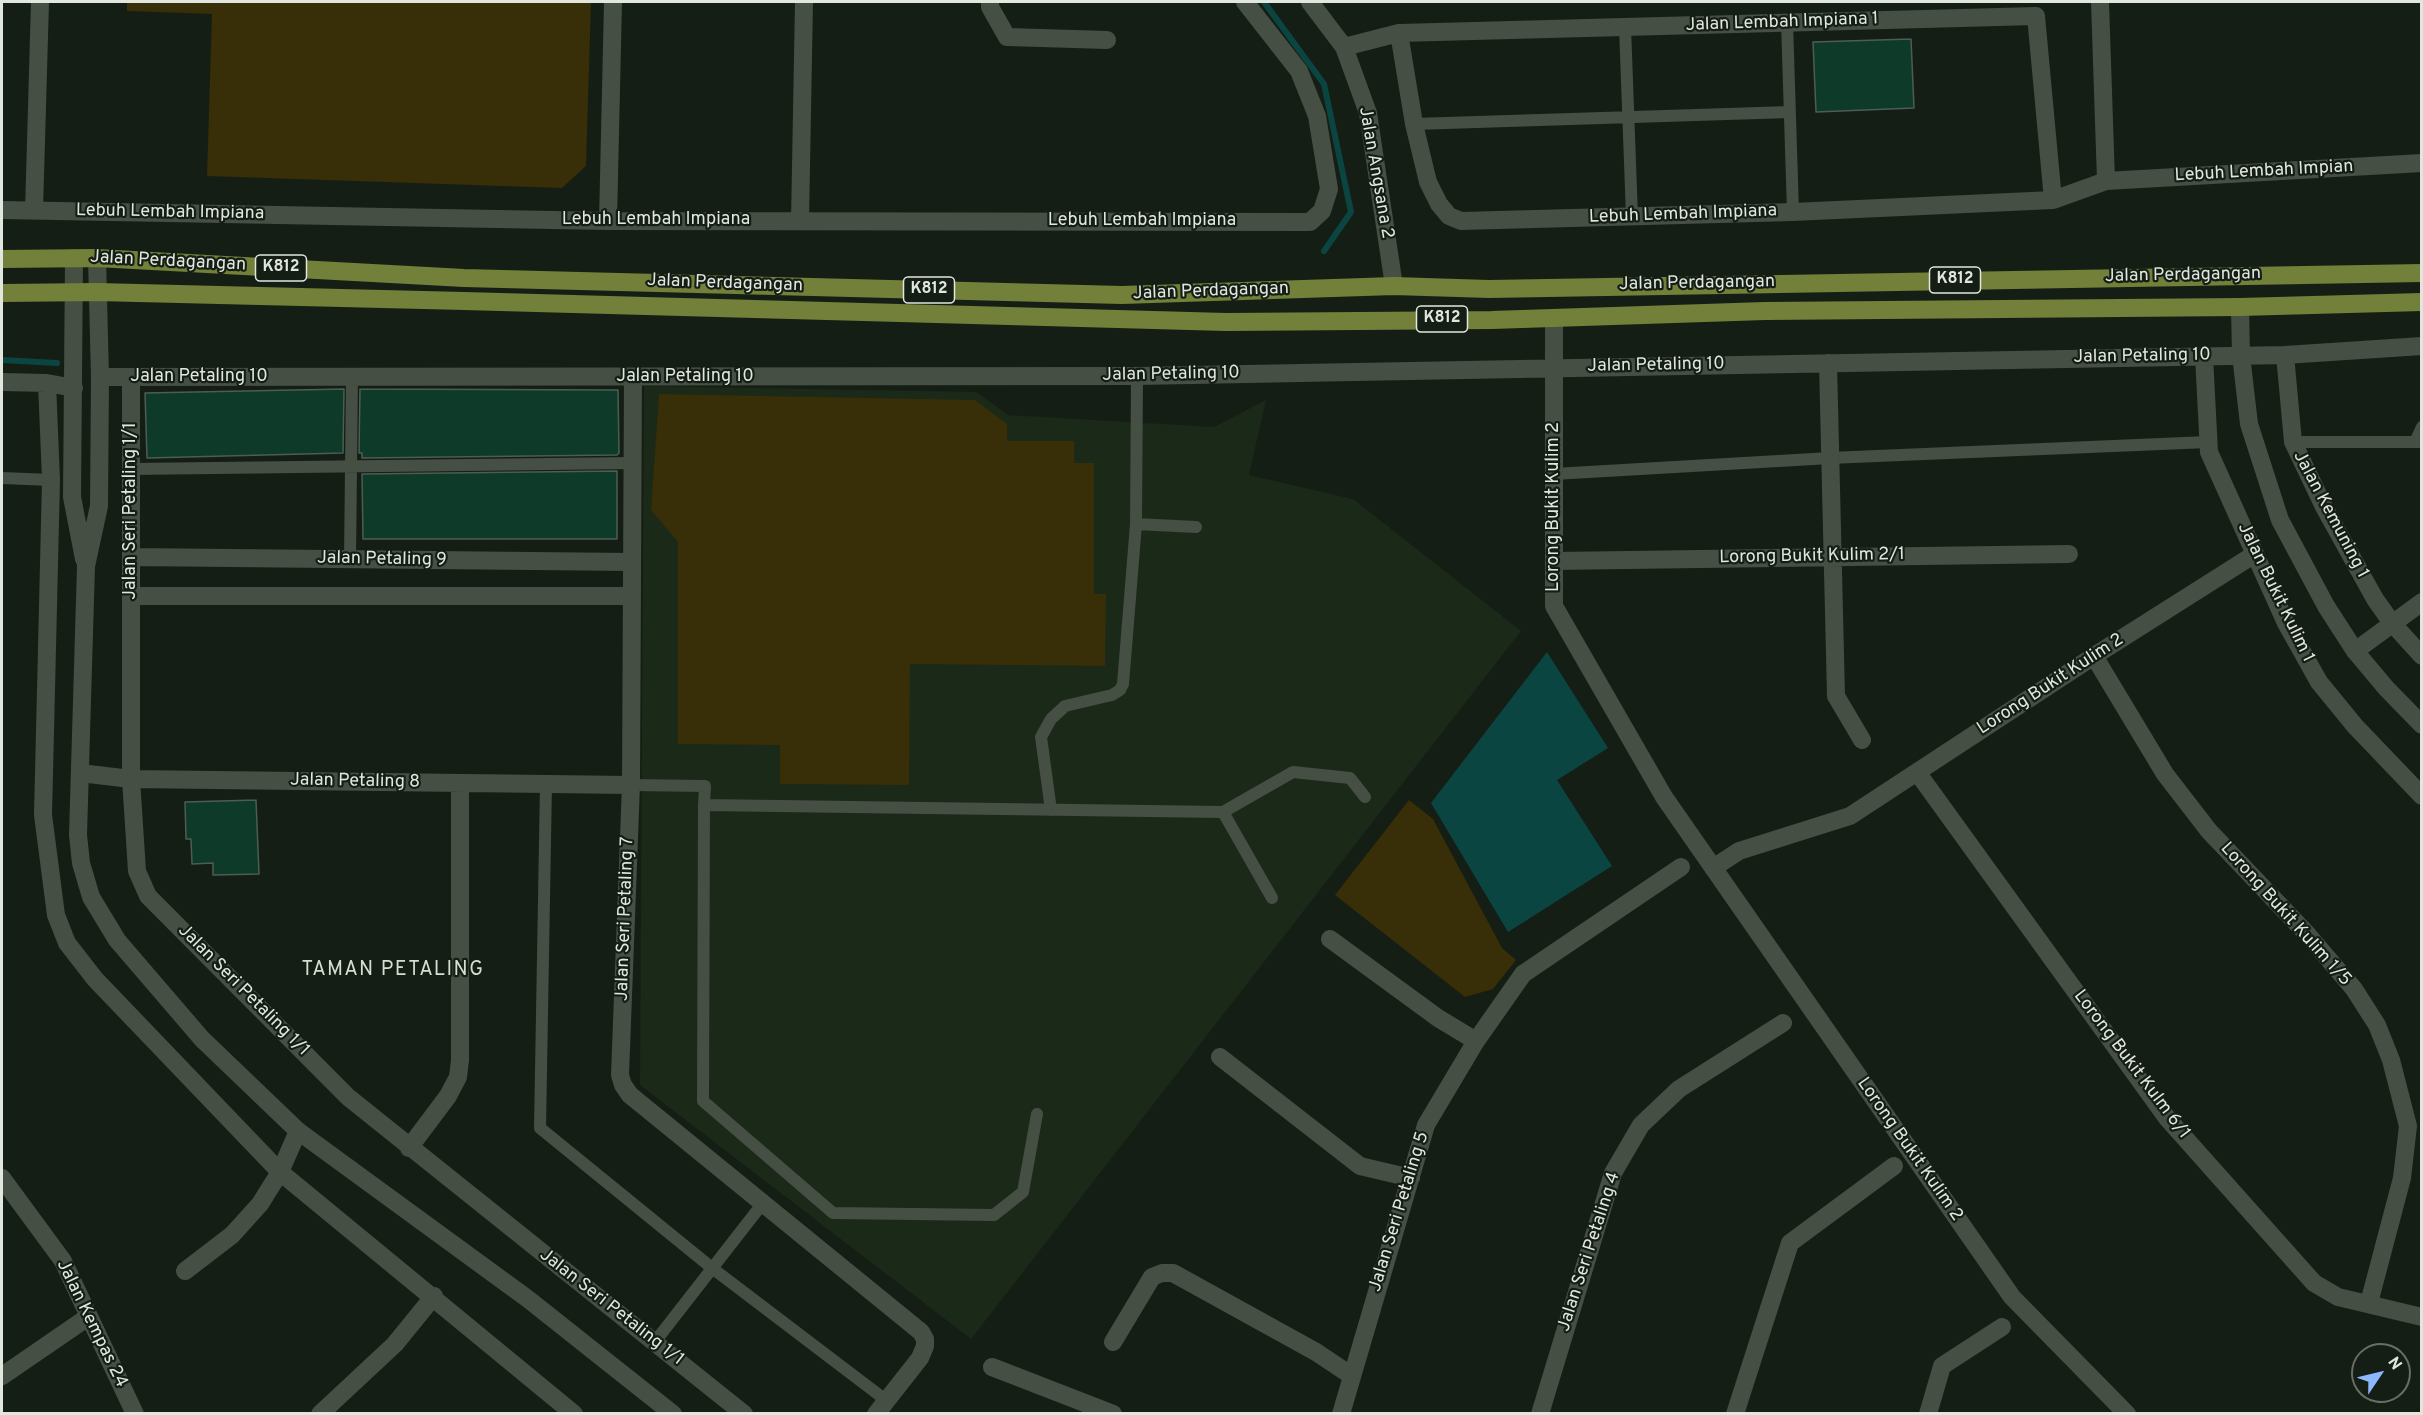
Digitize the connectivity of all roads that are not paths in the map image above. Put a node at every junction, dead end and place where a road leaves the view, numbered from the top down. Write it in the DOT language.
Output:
graph roads {
  1 [pos="40,2"];
  2 [pos="613,2"];
  3 [pos="804,2"];
  4 [pos="990,2"];
  5 [pos="1245,2"];
  6 [pos="1310,2"];
  7 [pos="2100,2"];
  8 [pos="1788,22"];
  9 [pos="1624,27"];
  10 [pos="1399,33"];
  11 [pos="1107,40"];
  12 [pos="1344,47"];
  13 [pos="1790,112"];
  14 [pos="1630,117"];
  15 [pos="1414,124"];
  16 [pos="2421,163"];
  17 [pos="2106,181"];
  18 [pos="2053,200"];
  19 [pos="2,210"];
  20 [pos="34,211"];
  21 [pos="1793,212"];
  22 [pos="1632,217"];
  23 [pos="609,221"];
  24 [pos="800,221"];
  25 [pos="74,258"];
  26 [pos="97,258"];
  27 [pos="2,259"];
  28 [pos="2421,273"];
  29 [pos="1394,286"];
  30 [pos="98,292"];
  31 [pos="2,293"];
  32 [pos="73,293"];
  33 [pos="2421,302"];
  34 [pos="2240,307"];
  35 [pos="1554,318"];
  36 [pos="2421,346"];
  37 [pos="2241,355"];
  38 [pos="2285,355"];
  39 [pos="2204,356"];
  40 [pos="1828,363"];
  41 [pos="1554,368"];
  42 [pos="1137,376"];
  43 [pos="100,377"];
  44 [pos="131,377"];
  45 [pos="352,377"];
  46 [pos="633,377"];
  47 [pos="2,382"];
  48 [pos="47,384"];
  49 [pos="74,388"];
  50 [pos="2421,428"];
  51 [pos="2208,442"];
  52 [pos="2292,442"];
  53 [pos="2418,442"];
  54 [pos="1830,458"];
  55 [pos="633,464"];
  56 [pos="350,466"];
  57 [pos="131,469"];
  58 [pos="1554,474"];
  59 [pos="2,478"];
  60 [pos="51,480"];
  61 [pos="1136,524"];
  62 [pos="1196,527"];
  63 [pos="2069,554"];
  64 [pos="2255,554"];
  65 [pos="131,557"];
  66 [pos="1833,557"];
  67 [pos="350,559"];
  68 [pos="1554,561"];
  69 [pos="632,562"];
  70 [pos="86,567"];
  71 [pos="132,596"];
  72 [pos="632,596"];
  73 [pos="2421,602"];
  74 [pos="2392,623"];
  75 [pos="2355,651"];
  76 [pos="2094,656"];
  77 [pos="2421,656"];
  78 [pos="2421,725"];
  79 [pos="1862,740"];
  80 [pos="1917,772"];
  81 [pos="80,773"];
  82 [pos="131,779"];
  83 [pos="460,783"];
  84 [pos="546,784"];
  85 [pos="631,785"];
  86 [pos="2421,796"];
  87 [pos="1365,797"];
  88 [pos="704,805"];
  89 [pos="1051,810"];
  90 [pos="1223,812"];
  91 [pos="1681,867"];
  92 [pos="1713,868"];
  93 [pos="1272,898"];
  94 [pos="1330,939"];
  95 [pos="1783,1023"];
  96 [pos="1476,1041"];
  97 [pos="1220,1057"];
  98 [pos="1037,1114"];
  99 [pos="298,1131"];
  100 [pos="409,1148"];
  101 [pos="1894,1166"];
  102 [pos="280,1172"];
  103 [pos="2,1178"];
  104 [pos="1411,1178"];
  105 [pos="763,1203"];
  106 [pos="712,1268"];
  107 [pos="185,1271"];
  108 [pos="434,1296"];
  109 [pos="2369,1303"];
  110 [pos="88,1317"];
  111 [pos="2421,1317"];
  112 [pos="2002,1327"];
  113 [pos="1113,1342"];
  114 [pos="654,1343"];
  115 [pos="992,1367"];
  116 [pos="2,1376"];
  117 [pos="1352,1376"];
  118 [pos="881,1407"];
  119 [pos="571,1412"];
  120 [pos="135,1413"];
  121 [pos="320,1413"];
  122 [pos="673,1413"];
  123 [pos="744,1413"];
  124 [pos="1113,1413"];
  125 [pos="1341,1413"];
  126 [pos="1540,1413"];
  127 [pos="1735,1413"];
  128 [pos="1928,1413"];
  129 [pos="2127,1413"];
  1 -- 20 [label="street"];
  2 -- 23 [label="street"];
  3 -- 24 [label="street"];
  4 -- 11 [label="street"];
  5 -- 24 [label="street, Lebuh Lembah Impiana"];
  6 -- 12 [label="street, Jalan Angsana 2"];
  7 -- 17 [label="street"];
  8 -- 9 [label="street, Jalan Lembah Impiana 1"];
  8 -- 13 [label="lane"];
  8 -- 18 [label="street, Jalan Lembah Impiana 1"];
  9 -- 10 [label="street, Jalan Lembah Impiana 1"];
  9 -- 14 [label="lane"];
  10 -- 12 [label="street, Jalan Lembah Impiana 1"];
  10 -- 15 [label="street, Lebuh Lembah Impiana"];
  12 -- 29 [label="street, Jalan Angsana 2"];
  13 -- 14 [label="lane"];
  13 -- 21 [label="lane"];
  14 -- 15 [label="lane"];
  14 -- 22 [label="lane"];
  15 -- 22 [label="street, Lebuh Lembah Impiana"];
  16 -- 17 [label="street, Lebuh Lembah Impian"];
  17 -- 18 [label="street, Lebuh Lembah Impiana"];
  18 -- 21 [label="street, Lebuh Lembah Impiana"];
  19 -- 20 [label="street, Lebuh Lembah Impiana"];
  20 -- 23 [label="street, Lebuh Lembah Impiana"];
  21 -- 22 [label="street, Lebuh Lembah Impiana"];
  23 -- 24 [label="street, Lebuh Lembah Impiana"];
  25 -- 26 [label="main road, Jalan Perdagangan / K812"];
  25 -- 27 [label="main road, Jalan Perdagangan / K812"];
  25 -- 32 [label="street"];
  26 -- 29 [label="main road, Jalan Perdagangan / K812"];
  26 -- 30 [label="street"];
  28 -- 29 [label="main road, Jalan Perdagangan / K812"];
  30 -- 32 [label="main road, Jalan Perdagangan / K812"];
  30 -- 35 [label="main road, Jalan Perdagangan / K812"];
  30 -- 43 [label="street"];
  31 -- 32 [label="main road, Jalan Perdagangan / K812"];
  32 -- 49 [label="street"];
  33 -- 34 [label="main road, Jalan Perdagangan / K812"];
  34 -- 35 [label="main road, Jalan Perdagangan / K812"];
  34 -- 37 [label="street"];
  35 -- 41 [label="street, Lorong Bukit Kulim 2"];
  36 -- 38 [label="street"];
  37 -- 38 [label="street"];
  37 -- 39 [label="street, Jalan Petaling 10"];
  37 -- 75 [label="street"];
  38 -- 52 [label="street, Jalan Kemuning 1"];
  39 -- 40 [label="street, Jalan Petaling 10"];
  39 -- 51 [label="street, Jalan Bukit Kulim 1"];
  40 -- 41 [label="street, Jalan Petaling 10"];
  40 -- 54 [label="street"];
  41 -- 42 [label="street, Jalan Petaling 10"];
  41 -- 58 [label="street, Lorong Bukit Kulim 2"];
  42 -- 46 [label="street, Jalan Petaling 10"];
  42 -- 61 [label="lane"];
  43 -- 44 [label="street, Jalan Petaling 10"];
  43 -- 70 [label="street"];
  44 -- 45 [label="street, Jalan Petaling 10"];
  44 -- 57 [label="street, Jalan Seri Petaling 1/1"];
  45 -- 46 [label="street, Jalan Petaling 10"];
  45 -- 56 [label="lane"];
  46 -- 55 [label="street, Jalan Seri Petaling 7"];
  47 -- 48 [label="street"];
  48 -- 49 [label="street"];
  48 -- 60 [label="street"];
  49 -- 70 [label="street"];
  50 -- 53 [label="lane"];
  51 -- 54 [label="lane"];
  51 -- 64 [label="street, Jalan Bukit Kulim 1"];
  52 -- 53 [label="lane"];
  52 -- 74 [label="street, Jalan Kemuning 1"];
  54 -- 58 [label="lane"];
  54 -- 66 [label="street"];
  55 -- 56 [label="lane"];
  55 -- 69 [label="street, Jalan Seri Petaling 7"];
  56 -- 57 [label="lane"];
  56 -- 67 [label="lane"];
  57 -- 65 [label="street, Jalan Seri Petaling 1/1"];
  58 -- 68 [label="street, Lorong Bukit Kulim 2"];
  59 -- 60 [label="lane"];
  60 -- 102 [label="street"];
  61 -- 62 [label="lane"];
  61 -- 89 [label="lane"];
  63 -- 66 [label="street, Lorong Bukit Kulim 2/1"];
  64 -- 76 [label="street, Lorong Bukit Kulim 2"];
  64 -- 86 [label="street, Jalan Bukit Kulim 1"];
  65 -- 67 [label="street, Jalan Petaling 9"];
  65 -- 71 [label="street, Jalan Seri Petaling 1/1"];
  66 -- 68 [label="street, Lorong Bukit Kulim 2/1"];
  66 -- 79 [label="street"];
  67 -- 69 [label="street, Jalan Petaling 9"];
  68 -- 92 [label="street, Lorong Bukit Kulim 2"];
  69 -- 72 [label="street, Jalan Seri Petaling 7"];
  70 -- 81 [label="street"];
  71 -- 72 [label="street"];
  71 -- 82 [label="street, Jalan Seri Petaling 1/1"];
  72 -- 85 [label="street, Jalan Seri Petaling 7"];
  73 -- 74 [label="street"];
  74 -- 75 [label="street"];
  74 -- 77 [label="street, Jalan Kemuning 1"];
  75 -- 78 [label="street"];
  76 -- 80 [label="street, Lorong Bukit Kulim 2"];
  76 -- 109 [label="street, Lorong Bukit Kulim 1/5"];
  80 -- 92 [label="street, Lorong Bukit Kulim 2"];
  80 -- 109 [label="street, Lorong Bukit Kulm 6/1"];
  81 -- 82 [label="street, Jalan Petaling 8"];
  81 -- 99 [label="street"];
  82 -- 83 [label="street, Jalan Petaling 8"];
  82 -- 100 [label="street, Jalan Seri Petaling 1/1"];
  83 -- 84 [label="street, Jalan Petaling 8"];
  83 -- 100 [label="street"];
  84 -- 85 [label="street, Jalan Petaling 8"];
  84 -- 106 [label="lane"];
  85 -- 88 [label="lane"];
  85 -- 105 [label="street, Jalan Seri Petaling 7"];
  87 -- 90 [label="lane"];
  88 -- 89 [label="lane"];
  88 -- 98 [label="lane"];
  89 -- 90 [label="lane"];
  90 -- 93 [label="lane"];
  91 -- 96 [label="street, Jalan Seri Petaling 5"];
  92 -- 129 [label="street, Lorong Bukit Kulim 2"];
  94 -- 96 [label="street"];
  95 -- 126 [label="street, Jalan Seri Petaling 4"];
  96 -- 104 [label="street, Jalan Seri Petaling 5"];
  97 -- 104 [label="street"];
  99 -- 102 [label="street"];
  99 -- 122 [label="street"];
  100 -- 114 [label="street, Jalan Seri Petaling 1/1"];
  101 -- 127 [label="street"];
  102 -- 107 [label="street"];
  102 -- 108 [label="street"];
  103 -- 110 [label="street, Jalan Kempas 24"];
  104 -- 117 [label="street, Jalan Seri Petaling 5"];
  105 -- 106 [label="lane"];
  105 -- 118 [label="street, Jalan Seri Petaling 7"];
  106 -- 114 [label="lane"];
  106 -- 118 [label="lane"];
  108 -- 119 [label="street"];
  108 -- 121 [label="street"];
  109 -- 111 [label="street, Lorong Bukit Kulm 6/1"];
  110 -- 116 [label="street"];
  110 -- 120 [label="street, Jalan Kempas 24"];
  112 -- 128 [label="street"];
  113 -- 117 [label="street"];
  114 -- 123 [label="street, Jalan Seri Petaling 1/1"];
  115 -- 124 [label="street"];
  117 -- 125 [label="street, Jalan Seri Petaling 5"];
}
